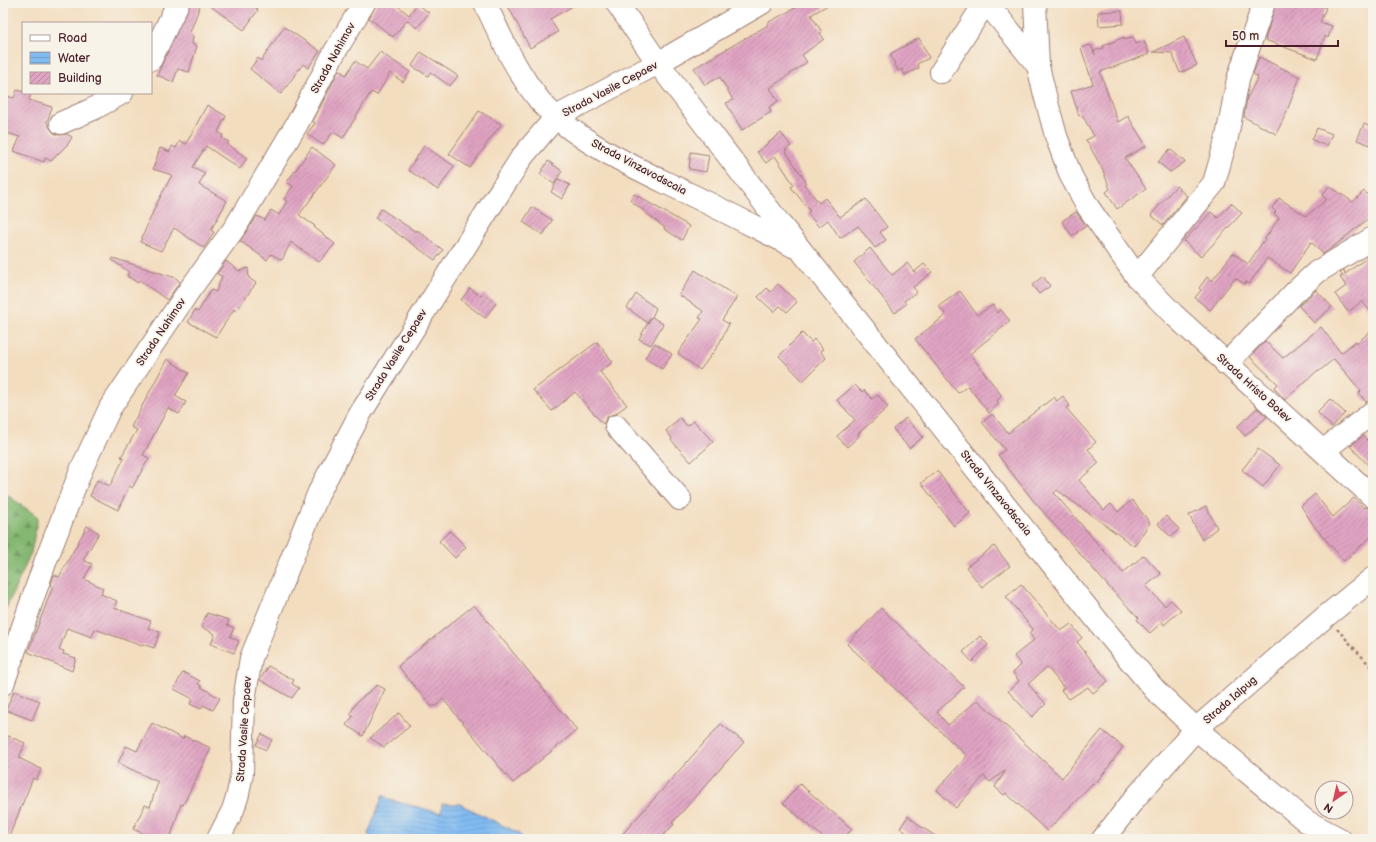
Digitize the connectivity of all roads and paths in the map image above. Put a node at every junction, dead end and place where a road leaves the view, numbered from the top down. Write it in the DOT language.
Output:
graph roads {
  1 [pos="178,3"];
  2 [pos="364,3"];
  3 [pos="485,3"];
  4 [pos="617,3"];
  5 [pos="762,3"];
  6 [pos="986,3"];
  7 [pos="1035,3"];
  8 [pos="1264,3"];
  9 [pos="152,57"];
  10 [pos="658,63"];
  11 [pos="1038,66"];
  12 [pos="941,72"];
  13 [pos="120,94"];
  14 [pos="556,117"];
  15 [pos="61,123"];
  16 [pos="1373,238"];
  17 [pos="803,251"];
  18 [pos="1137,277"];
  19 [pos="1226,364"];
  20 [pos="1373,412"];
  21 [pos="616,426"];
  22 [pos="1324,451"];
  23 [pos="1373,497"];
  24 [pos="680,499"];
  25 [pos="1373,578"];
  26 [pos="1325,617"];
  27 [pos="1373,669"];
  28 [pos="3,684"];
  29 [pos="1196,729"];
  30 [pos="218,839"];
  31 [pos="1103,839"];
  32 [pos="1340,839"];
  1 -- 9 [label="street"];
  2 -- 28 [label="street, Strada Nahimov"];
  3 -- 14 [label="street, Strada Vinzavodscaia"];
  4 -- 10 [label="street, Strada Vinzavodscaia"];
  5 -- 10 [label="street, Strada Vasile Cepaev"];
  6 -- 11 [label="street"];
  6 -- 12 [label="street"];
  7 -- 11 [label="street, Strada Hristo Botev"];
  8 -- 18 [label="street"];
  10 -- 14 [label="street, Strada Vasile Cepaev"];
  10 -- 17 [label="street, Strada Vinzavodscaia"];
  11 -- 18 [label="street, Strada Hristo Botev"];
  13 -- 15 [label="street"];
  14 -- 17 [label="street, Strada Vinzavodscaia"];
  14 -- 30 [label="street, Strada Vasile Cepaev"];
  16 -- 19 [label="street"];
  17 -- 29 [label="street, Strada Vinzavodscaia"];
  18 -- 19 [label="street, Strada Hristo Botev"];
  19 -- 22 [label="street, Strada Hristo Botev"];
  20 -- 22 [label="street"];
  21 -- 24 [label="street"];
  22 -- 23 [label="street, Strada Hristo Botev"];
  25 -- 26 [label="street, Strada Ialpug"];
  26 -- 27 [label="path"];
  26 -- 29 [label="street, Strada Ialpug"];
  29 -- 31 [label="street, Strada Ialpug"];
  29 -- 32 [label="street, Strada Vinzavodscaia"];
}
